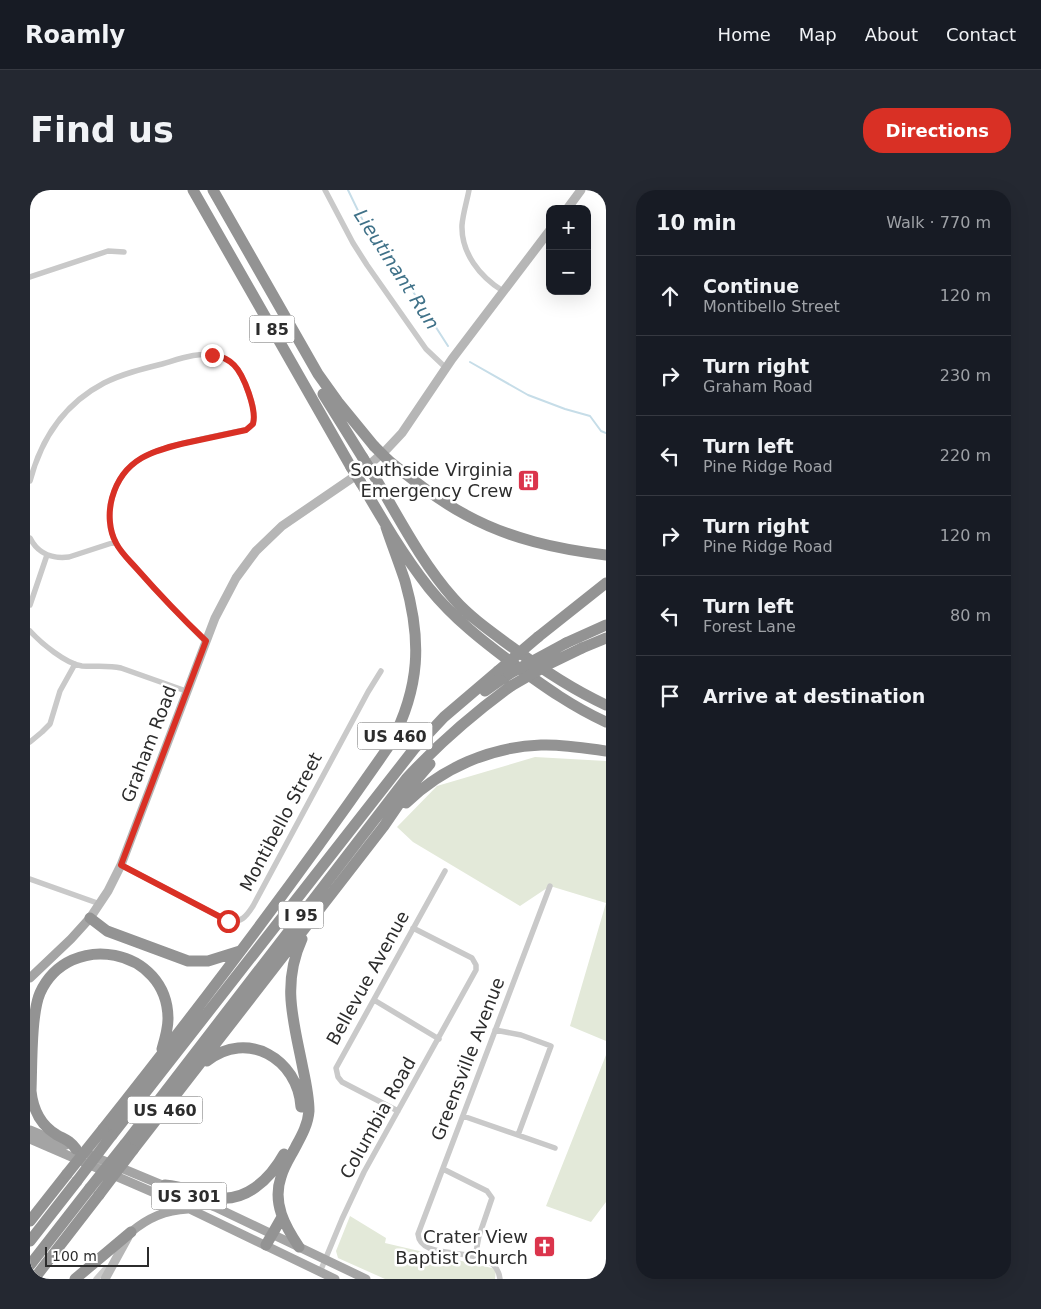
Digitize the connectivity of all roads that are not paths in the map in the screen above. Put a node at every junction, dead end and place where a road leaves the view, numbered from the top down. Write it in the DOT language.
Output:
graph roads {
  1 [pos="193,190"];
  2 [pos="213,190"];
  3 [pos="325,190"];
  4 [pos="469,190"];
  5 [pos="581,190"];
  6 [pos="570,205"];
  7 [pos="546,235"];
  8 [pos="124,252"];
  9 [pos="30,277"];
  10 [pos="503,291"];
  11 [pos="301,345"];
  12 [pos="446,368"];
  13 [pos="30,481"];
  14 [pos="386,527"];
  15 [pos="30,538"];
  16 [pos="115,542"];
  17 [pos="47,555"];
  18 [pos="606,555"];
  19 [pos="604,584"];
  20 [pos="30,605"];
  21 [pos="606,625"];
  22 [pos="30,632"];
  23 [pos="606,638"];
  24 [pos="206,641"];
  25 [pos="75,664"];
  26 [pos="381,671"];
  27 [pos="504,672"];
  28 [pos="186,691"];
  29 [pos="492,700"];
  30 [pos="606,705"];
  31 [pos="606,722"];
  32 [pos="30,742"];
  33 [pos="606,751"];
  34 [pos="365,810"];
  35 [pos="384,826"];
  36 [pos="121,865"];
  37 [pos="445,871"];
  38 [pos="30,879"];
  39 [pos="550,886"];
  40 [pos="100,904"];
  41 [pos="269,912"];
  42 [pos="90,918"];
  43 [pos="310,922"];
  44 [pos="413,928"];
  45 [pos="241,950"];
  46 [pos="30,978"];
  47 [pos="374,1000"];
  48 [pos="495,1030"];
  49 [pos="439,1039"];
  50 [pos="159,1057"];
  51 [pos="196,1070"];
  52 [pos="398,1111"];
  53 [pos="463,1116"];
  54 [pos="30,1130"];
  55 [pos="108,1132"];
  56 [pos="518,1135"];
  57 [pos="30,1139"];
  58 [pos="129,1147"];
  59 [pos="555,1148"];
  60 [pos="76,1150"];
  61 [pos="443,1169"];
  62 [pos="72,1177"];
  63 [pos="165,1185"];
  64 [pos="94,1192"];
  65 [pos="190,1209"];
  66 [pos="282,1218"];
  67 [pos="30,1221"];
  68 [pos="131,1232"];
  69 [pos="272,1234"];
  70 [pos="30,1241"];
  71 [pos="266,1245"];
  72 [pos="299,1247"];
  73 [pos="475,1257"];
  74 [pos="325,1260"];
  75 [pos="30,1265"];
  76 [pos="111,1268"];
  77 [pos="320,1272"];
  78 [pos="34,1279"];
  79 [pos="75,1279"];
  80 [pos="96,1279"];
  81 [pos="106,1279"];
  82 [pos="335,1279"];
  83 [pos="366,1279"];
  84 [pos="500,1279"];
  1 -- 14 [label="highway, I 85, bridge"];
  2 -- 11 [label="highway, I 85"];
  3 -- 12 [label="street"];
  4 -- 10 [label="street"];
  5 -- 6 [label="main road"];
  7 -- 10 [label="main road, Graham Road"];
  8 -- 9 [label="street"];
  10 -- 12 [label="main road, Graham Road"];
  11 -- 18 [label="highway, I 85, bridge"];
  11 -- 30 [label="highway, bridge"];
  12 -- 24 [label="main road, Graham Road"];
  13 -- 16 [label="street"];
  14 -- 31 [label="highway, I 85"];
  14 -- 41 [label="highway, US 460"];
  15 -- 17 [label="street"];
  16 -- 17 [label="street"];
  16 -- 24 [label="street"];
  17 -- 20 [label="street"];
  19 -- 27 [label="highway, bridge"];
  21 -- 27 [label="highway, I 95, bridge"];
  22 -- 25 [label="street"];
  23 -- 29 [label="highway, I 95, bridge"];
  24 -- 28 [label="main road, Graham Road"];
  25 -- 28 [label="street"];
  25 -- 32 [label="street"];
  26 -- 36 [label="street, Montibello Street"];
  27 -- 34 [label="highway, I 95"];
  28 -- 36 [label="main road, Graham Road"];
  29 -- 35 [label="highway, US 460"];
  29 -- 58 [label="highway, I 95"];
  33 -- 35 [label="highway"];
  34 -- 41 [label="highway"];
  34 -- 55 [label="highway, I 95"];
  35 -- 43 [label="highway, US 460"];
  36 -- 40 [label="main road, Graham Road"];
  37 -- 44 [label="street, Bellevue Avenue"];
  38 -- 40 [label="street"];
  39 -- 48 [label="street, Greensville Avenue"];
  40 -- 42 [label="main road, Graham Road"];
  41 -- 45 [label="highway, US 460"];
  42 -- 45 [label="highway"];
  42 -- 46 [label="main road, Graham Road"];
  43 -- 51 [label="highway, US 460"];
  43 -- 66 [label="highway"];
  44 -- 47 [label="street, Bellevue Avenue"];
  44 -- 49 [label="street, Columbia Road"];
  45 -- 50 [label="highway, US 460"];
  47 -- 49 [label="street"];
  47 -- 52 [label="street, Bellevue Avenue"];
  48 -- 53 [label="street, Greensville Avenue"];
  48 -- 56 [label="street"];
  49 -- 52 [label="street, Columbia Road"];
  50 -- 55 [label="highway, US 460"];
  50 -- 60 [label="highway"];
  51 -- 58 [label="highway, US 460"];
  51 -- 63 [label="highway"];
  52 -- 74 [label="street, Columbia Road"];
  53 -- 56 [label="street"];
  53 -- 61 [label="street, Greensville Avenue"];
  54 -- 60 [label="main road, US 301"];
  55 -- 62 [label="highway, US 460, bridge"];
  56 -- 59 [label="street"];
  57 -- 65 [label="main road, US 301"];
  58 -- 64 [label="highway, I 95, bridge"];
  60 -- 63 [label="main road, US 301"];
  61 -- 73 [label="street"];
  61 -- 73 [label="street, Greensville Avenue"];
  62 -- 67 [label="highway, US 460"];
  62 -- 70 [label="highway"];
  63 -- 69 [label="main road, US 301"];
  64 -- 75 [label="highway, I 95"];
  64 -- 78 [label="highway"];
  65 -- 68 [label="main road"];
  65 -- 71 [label="main road, US 301"];
  66 -- 69 [label="highway"];
  66 -- 72 [label="highway"];
  68 -- 76 [label="main road"];
  68 -- 79 [label="highway"];
  69 -- 71 [label="highway"];
  69 -- 72 [label="main road, US 301"];
  71 -- 77 [label="main road, US 301"];
  72 -- 74 [label="main road, US 301"];
  73 -- 84 [label="street"];
  74 -- 77 [label="street, Columbia Road"];
  74 -- 83 [label="main road, US 301"];
  76 -- 80 [label="street"];
  76 -- 81 [label="main road"];
  77 -- 82 [label="main road, US 301"];
}
